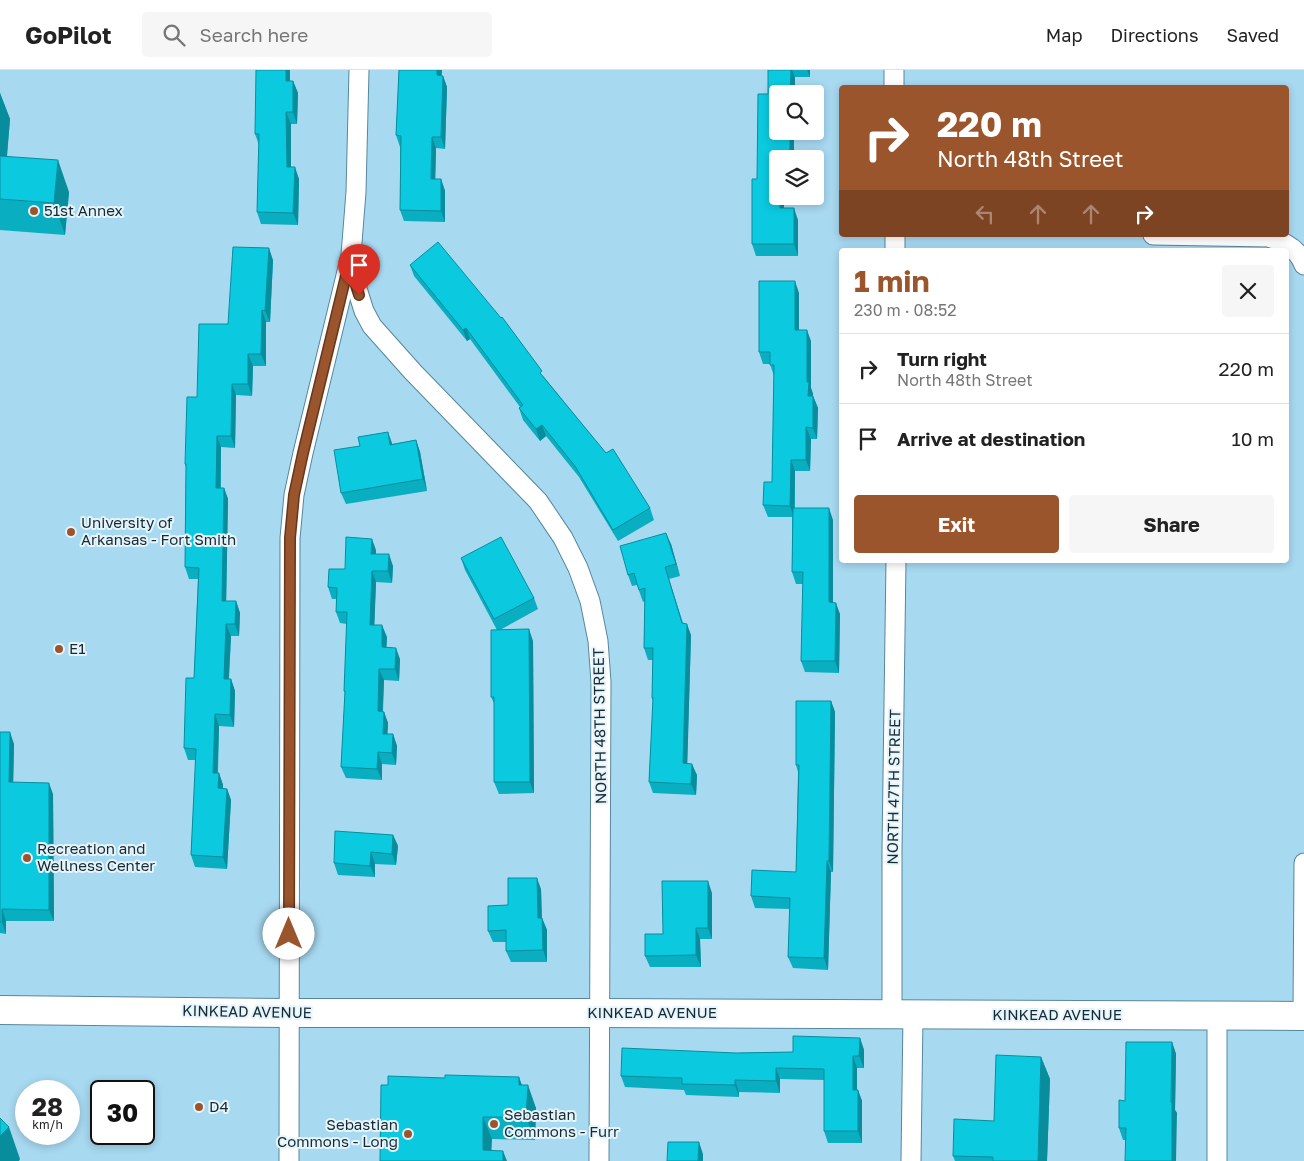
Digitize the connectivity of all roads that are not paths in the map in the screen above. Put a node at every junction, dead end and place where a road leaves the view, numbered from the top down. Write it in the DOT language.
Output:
graph roads {
  1 [pos="358,70"];
  2 [pos="894,70"];
  3 [pos="894,85"];
  4 [pos="1268,237"];
  5 [pos="351,255"];
  6 [pos="1304,264"];
  7 [pos="896,563"];
  8 [pos="1304,864"];
  9 [pos="0,1010"];
  10 [pos="289,1013"];
  11 [pos="600,1013"];
  12 [pos="902,1014"];
  13 [pos="1217,1016"];
  14 [pos="1303,1016"];
  15 [pos="289,1161"];
  16 [pos="599,1161"];
  17 [pos="911,1161"];
  18 [pos="1217,1161"];
  1 -- 5 [label="street"];
  2 -- 3 [label="street"];
  4 -- 6 [label="street"];
  5 -- 10 [label="street"];
  5 -- 11 [label="street, NORTH 48TH STREET"];
  7 -- 12 [label="street, NORTH 47TH STREET"];
  8 -- 14 [label="street"];
  9 -- 10 [label="street, KINKEAD AVENUE"];
  10 -- 11 [label="street, KINKEAD AVENUE"];
  10 -- 15 [label="street"];
  11 -- 12 [label="street, KINKEAD AVENUE"];
  11 -- 16 [label="street, NORTH 48TH STREET"];
  12 -- 13 [label="street, KINKEAD AVENUE"];
  12 -- 17 [label="street, NORTH 47TH STREET"];
  13 -- 14 [label="street, KINKEAD AVENUE"];
  13 -- 18 [label="street"];
}
